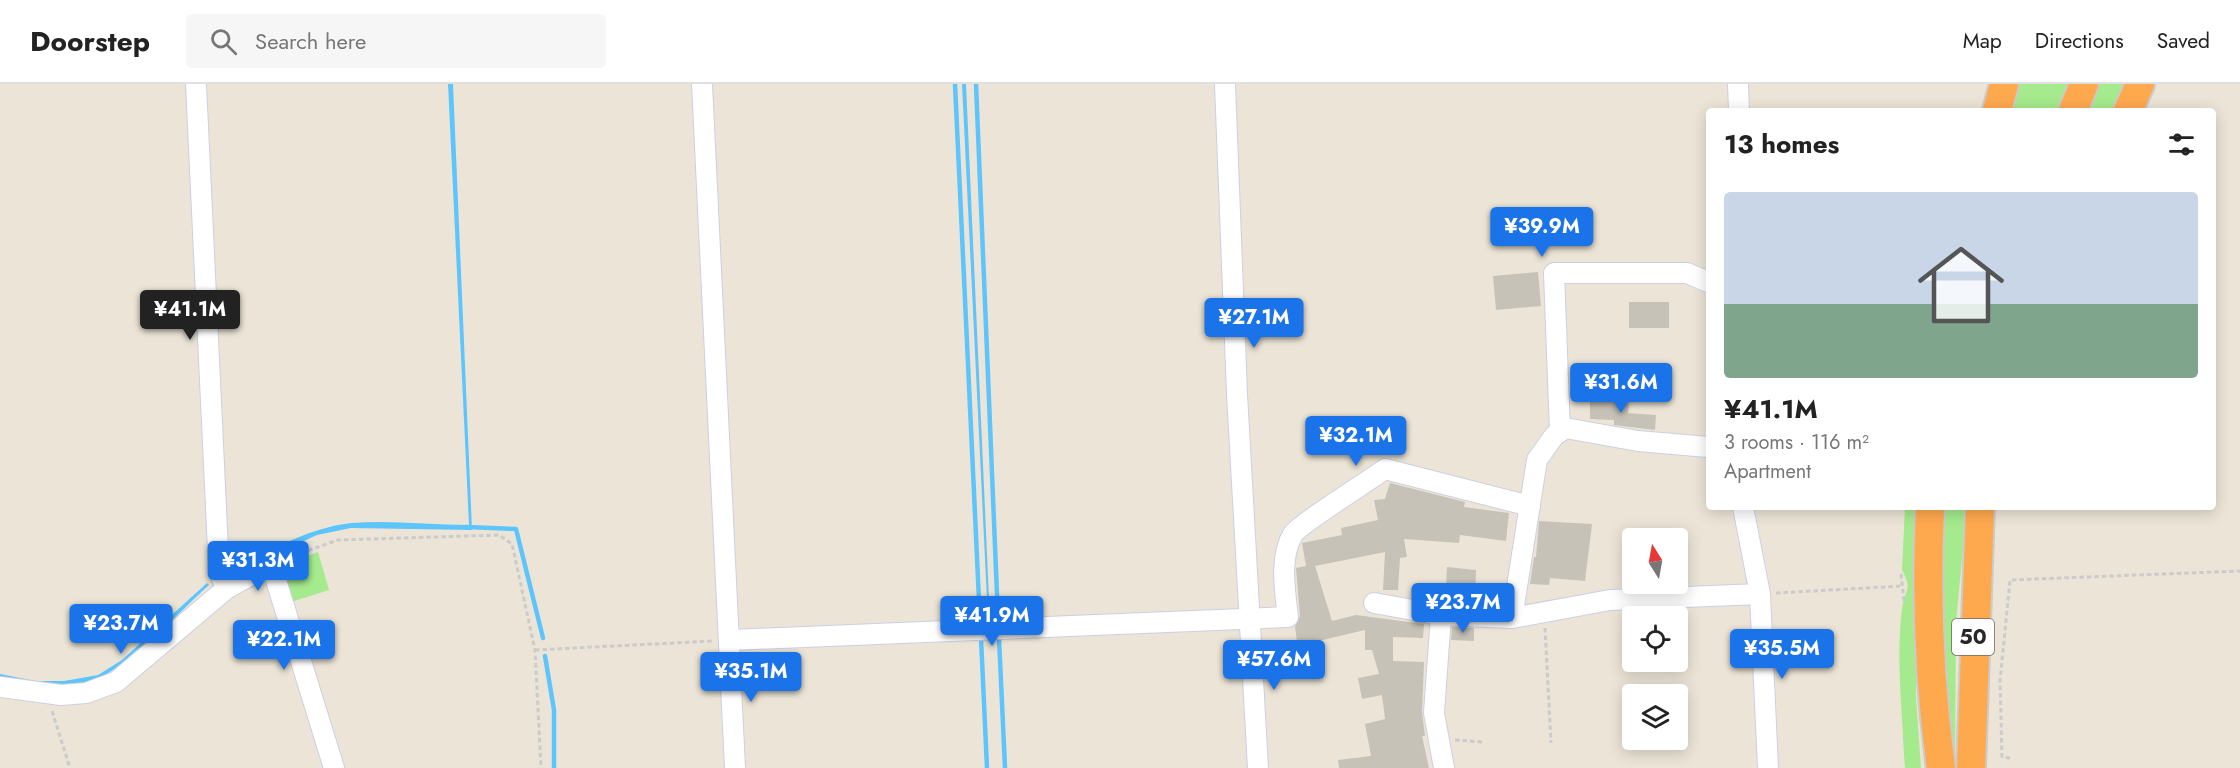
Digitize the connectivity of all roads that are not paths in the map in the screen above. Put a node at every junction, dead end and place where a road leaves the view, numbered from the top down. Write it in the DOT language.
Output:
graph roads {
  1 [pos="196,84"];
  2 [pos="702,84"];
  3 [pos="1225,84"];
  4 [pos="1738,84"];
  5 [pos="2004,84"];
  6 [pos="2084,84"];
  7 [pos="2140,84"];
  8 [pos="1739,108"];
  9 [pos="1997,108"];
  10 [pos="2074,108"];
  11 [pos="2129,108"];
  12 [pos="1706,281"];
  13 [pos="1560,432"];
  14 [pos="1706,447"];
  15 [pos="1530,506"];
  16 [pos="1744,510"];
  17 [pos="1929,510"];
  18 [pos="1980,510"];
  19 [pos="1997,510"];
  20 [pos="226,589"];
  21 [pos="1760,594"];
  22 [pos="1374,603"];
  23 [pos="1441,615"];
  24 [pos="1252,616"];
  25 [pos="1512,618"];
  26 [pos="1973,630"];
  27 [pos="730,640"];
  28 [pos="0,687"];
  29 [pos="334,768"];
  30 [pos="735,768"];
  31 [pos="1258,768"];
  32 [pos="1444,768"];
  33 [pos="1767,768"];
  34 [pos="1941,768"];
  35 [pos="1971,768"];
  1 -- 20 [label="street"];
  2 -- 27 [label="street"];
  3 -- 24 [label="street"];
  4 -- 8 [label="street"];
  5 -- 9 [label="highway"];
  6 -- 10 [label="highway"];
  7 -- 11 [label="highway"];
  12 -- 13 [label="street"];
  13 -- 14 [label="street"];
  13 -- 15 [label="street"];
  15 -- 24 [label="street"];
  15 -- 25 [label="street"];
  16 -- 21 [label="street"];
  17 -- 34 [label="highway"];
  18 -- 26 [label="highway, 50"];
  19 -- 26 [label="highway"];
  20 -- 28 [label="street"];
  20 -- 29 [label="street"];
  21 -- 25 [label="street"];
  21 -- 33 [label="street"];
  22 -- 23 [label="street"];
  23 -- 25 [label="street"];
  23 -- 32 [label="street"];
  24 -- 27 [label="street"];
  24 -- 31 [label="street"];
  26 -- 35 [label="highway, 50"];
  27 -- 30 [label="street"];
}
